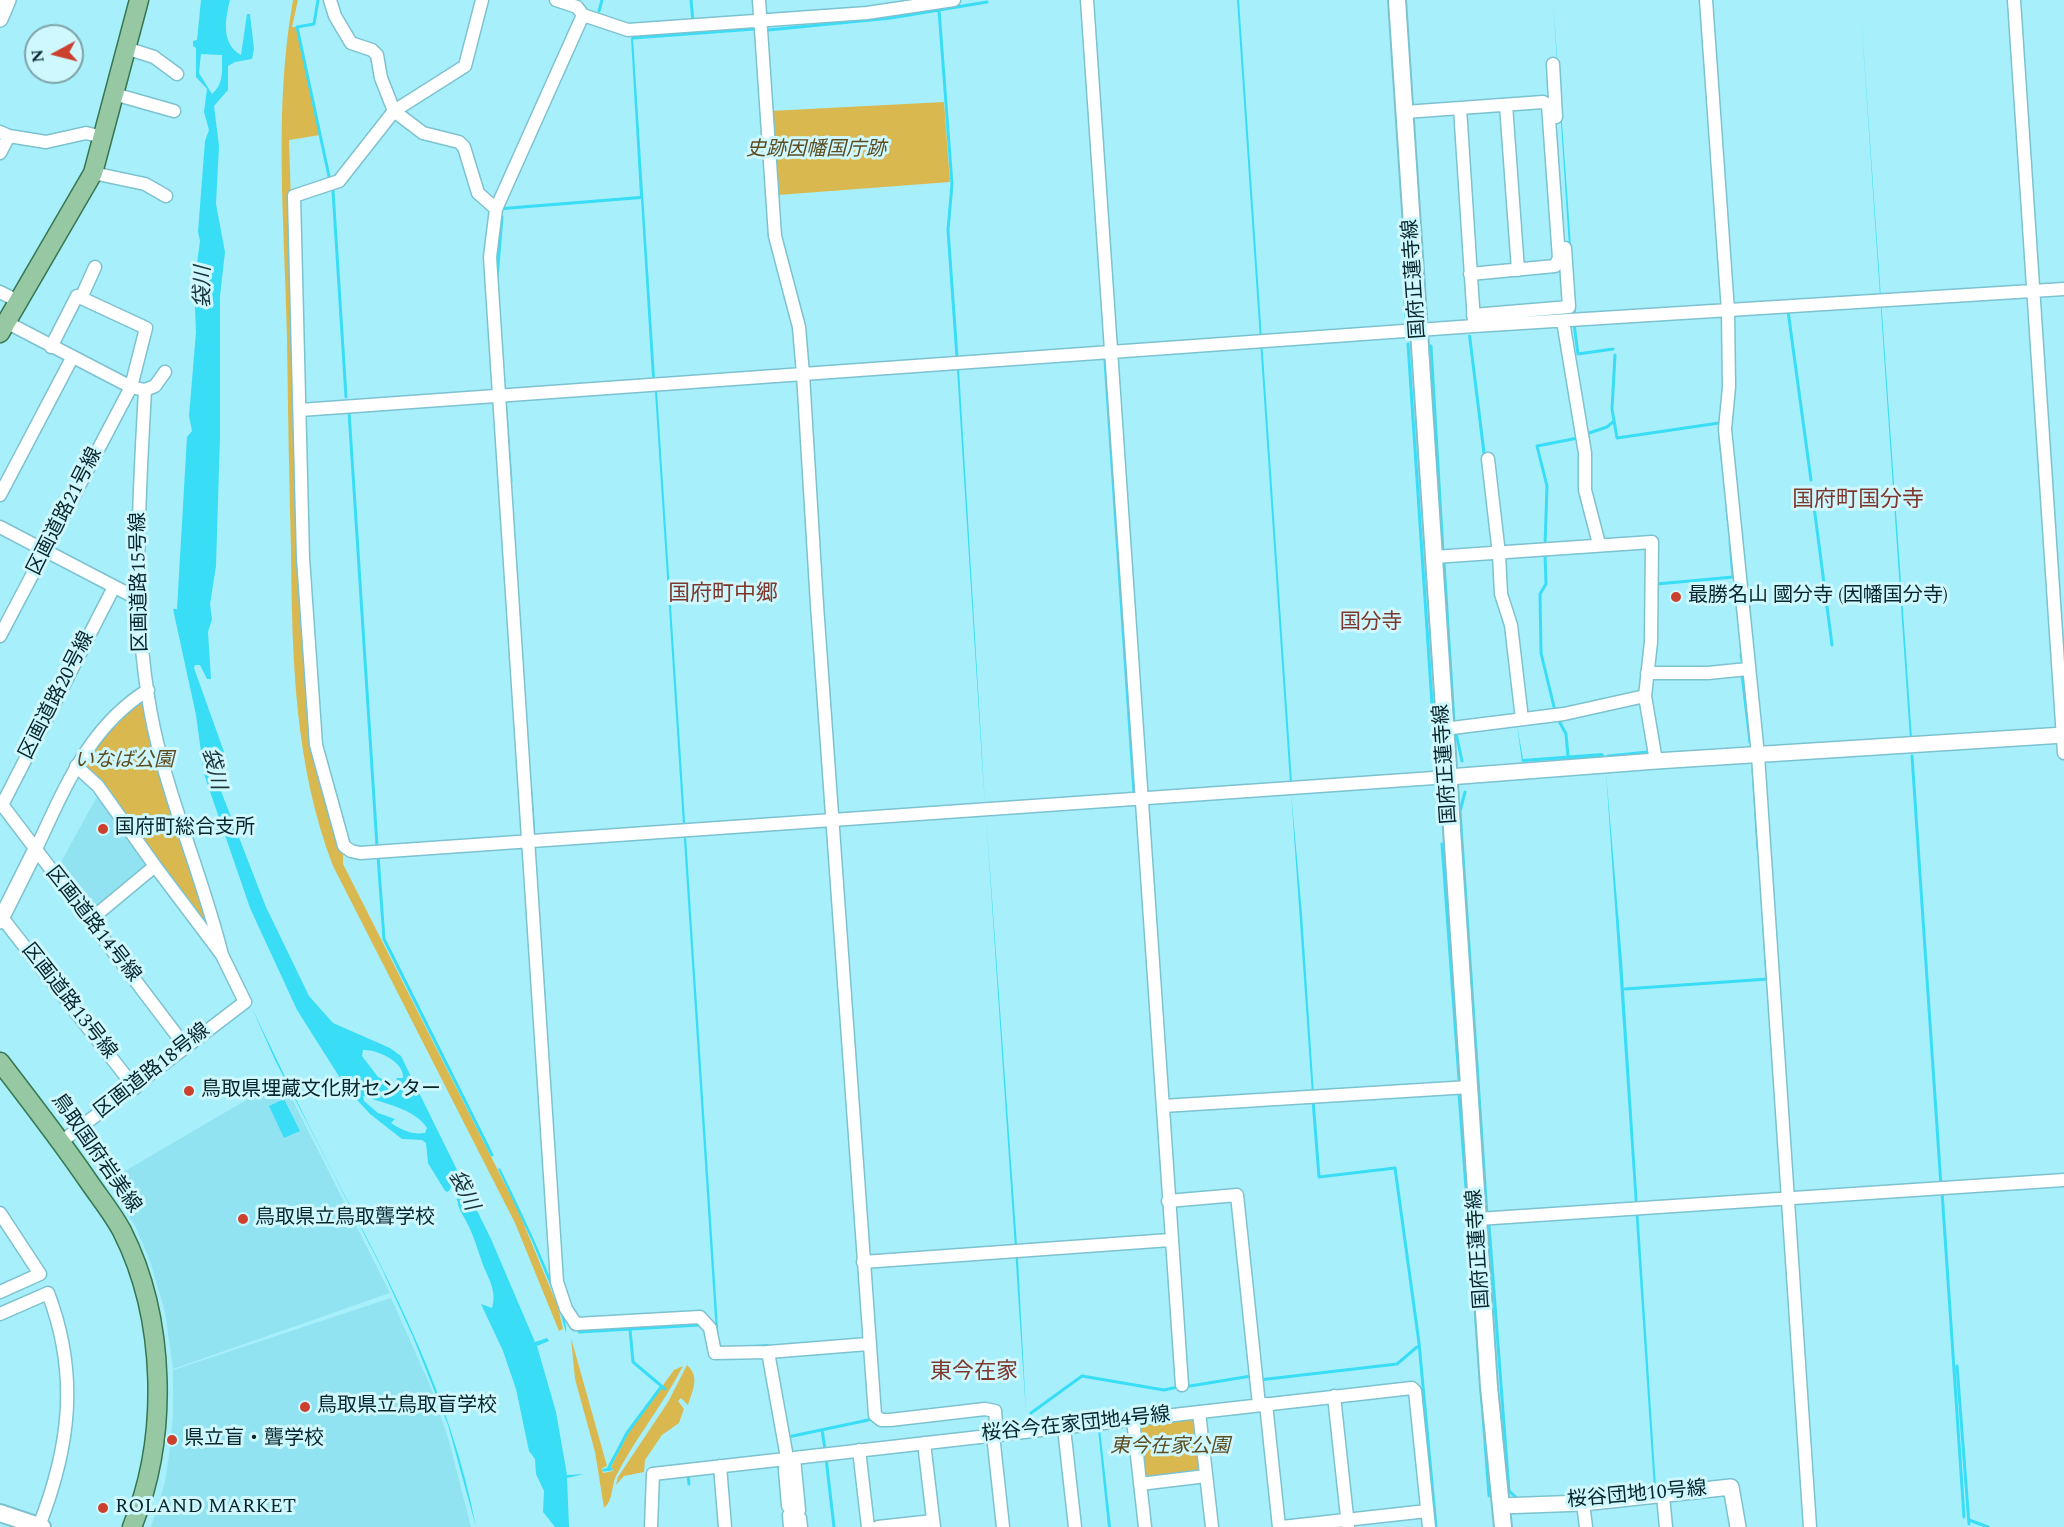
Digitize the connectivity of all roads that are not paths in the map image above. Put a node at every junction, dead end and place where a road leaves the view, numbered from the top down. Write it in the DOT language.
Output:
graph roads {
  1 [pos="8,0"];
  2 [pos="139,0"];
  3 [pos="330,0"];
  4 [pos="482,0"];
  5 [pos="556,0"];
  6 [pos="759,0"];
  7 [pos="954,0"];
  8 [pos="1087,0"];
  9 [pos="1396,0"];
  10 [pos="1706,0"];
  11 [pos="2014,0"];
  12 [pos="584,15"];
  13 [pos="0,19"];
  14 [pos="761,21"];
  15 [pos="126,48"];
  16 [pos="1553,64"];
  17 [pos="177,74"];
  18 [pos="114,94"];
  19 [pos="1506,105"];
  20 [pos="1460,108"];
  21 [pos="174,111"];
  22 [pos="394,111"];
  23 [pos="1405,112"];
  24 [pos="4,134"];
  25 [pos="103,137"];
  26 [pos="0,153"];
  27 [pos="93,173"];
  28 [pos="166,196"];
  29 [pos="496,209"];
  30 [pos="95,267"];
  31 [pos="1518,270"];
  32 [pos="1470,274"];
  33 [pos="2064,289"];
  34 [pos="2032,291"];
  35 [pos="0,292"];
  36 [pos="81,298"];
  37 [pos="18,301"];
  38 [pos="1728,311"];
  39 [pos="1474,321"];
  40 [pos="1563,321"];
  41 [pos="3,328"];
  42 [pos="1419,330"];
  43 [pos="51,347"];
  44 [pos="1110,353"];
  45 [pos="72,358"];
  46 [pos="165,372"];
  47 [pos="803,374"];
  48 [pos="130,387"];
  49 [pos="145,390"];
  50 [pos="500,395"];
  51 [pos="300,410"];
  52 [pos="1488,459"];
  53 [pos="4,479"];
  54 [pos="0,495"];
  55 [pos="0,527"];
  56 [pos="1599,544"];
  57 [pos="47,551"];
  58 [pos="1499,554"];
  59 [pos="1434,557"];
  60 [pos="114,587"];
  61 [pos="138,600"];
  62 [pos="0,636"];
  63 [pos="1748,669"];
  64 [pos="1647,673"];
  65 [pos="148,690"];
  66 [pos="1645,696"];
  67 [pos="1522,719"];
  68 [pos="1444,729"];
  69 [pos="2063,735"];
  70 [pos="2064,753"];
  71 [pos="1758,755"];
  72 [pos="1656,761"];
  73 [pos="76,766"];
  74 [pos="1448,777"];
  75 [pos="1140,797"];
  76 [pos="1,804"];
  77 [pos="833,820"];
  78 [pos="529,841"];
  79 [pos="35,851"];
  80 [pos="155,866"];
  81 [pos="0,918"];
  82 [pos="90,920"];
  83 [pos="222,955"];
  84 [pos="185,1046"];
  85 [pos="0,1062"];
  86 [pos="1469,1087"];
  87 [pos="135,1088"];
  88 [pos="1163,1106"];
  89 [pos="61,1142"];
  90 [pos="2064,1180"];
  91 [pos="1788,1199"];
  92 [pos="1168,1201"];
  93 [pos="0,1213"];
  94 [pos="1478,1220"];
  95 [pos="1170,1240"];
  96 [pos="863,1262"];
  97 [pos="0,1292"];
  98 [pos="0,1314"];
  99 [pos="868,1344"];
  100 [pos="768,1352"];
  101 [pos="1182,1385"];
  102 [pos="1334,1396"];
  103 [pos="1263,1405"];
  104 [pos="1199,1412"];
  105 [pos="1133,1420"];
  106 [pos="1064,1428"];
  107 [pos="995,1435"];
  108 [pos="924,1443"];
  109 [pos="859,1450"];
  110 [pos="789,1458"];
  111 [pos="720,1466"];
  112 [pos="1206,1476"];
  113 [pos="1140,1484"];
  114 [pos="1663,1496"];
  115 [pos="1583,1503"];
  116 [pos="1501,1506"];
  117 [pos="1427,1511"];
  118 [pos="0,1513"];
  119 [pos="794,1513"];
  120 [pos="1348,1523"];
  121 [pos="934,1524"];
  122 [pos="40,1526"];
  123 [pos="132,1527"];
  124 [pos="651,1527"];
  125 [pos="725,1527"];
  126 [pos="790,1527"];
  127 [pos="801,1527"];
  128 [pos="868,1527"];
  129 [pos="878,1527"];
  130 [pos="1003,1527"];
  131 [pos="1075,1527"];
  132 [pos="1145,1527"];
  133 [pos="1212,1527"];
  134 [pos="1280,1527"];
  135 [pos="1429,1527"];
  136 [pos="1503,1527"];
  137 [pos="1586,1527"];
  138 [pos="1666,1527"];
  139 [pos="1738,1527"];
  140 [pos="1810,1527"];
  1 -- 13 [label="street"];
  2 -- 15 [label="main road"];
  3 -- 22 [label="street"];
  4 -- 22 [label="street"];
  5 -- 12 [label="street"];
  6 -- 14 [label="street"];
  7 -- 14 [label="street"];
  8 -- 44 [label="street"];
  9 -- 23 [label="main road, 国府正蓮寺線"];
  10 -- 38 [label="street"];
  11 -- 34 [label="street"];
  12 -- 14 [label="street"];
  12 -- 29 [label="street"];
  14 -- 47 [label="street"];
  15 -- 17 [label="street"];
  15 -- 18 [label="main road"];
  16 -- 39 [label="street"];
  18 -- 21 [label="street"];
  18 -- 25 [label="main road"];
  19 -- 20 [label="street"];
  19 -- 31 [label="street"];
  19 -- 31 [label="street"];
  20 -- 23 [label="street"];
  20 -- 32 [label="street"];
  22 -- 29 [label="street"];
  22 -- 51 [label="street"];
  23 -- 42 [label="main road, 国府正蓮寺線"];
  24 -- 25 [label="street"];
  24 -- 26 [label="street"];
  25 -- 27 [label="main road"];
  27 -- 28 [label="street"];
  27 -- 37 [label="main road"];
  29 -- 50 [label="street"];
  30 -- 36 [label="street"];
  31 -- 32 [label="street"];
  32 -- 39 [label="street"];
  33 -- 34 [label="street"];
  34 -- 38 [label="street"];
  34 -- 69 [label="street"];
  35 -- 37 [label="street"];
  36 -- 43 [label="street"];
  36 -- 48 [label="street, 区画道路21号線"];
  37 -- 41 [label="main road"];
  38 -- 40 [label="street"];
  38 -- 63 [label="street"];
  39 -- 40 [label="street"];
  39 -- 42 [label="street"];
  40 -- 56 [label="street"];
  41 -- 43 [label="street"];
  42 -- 44 [label="street"];
  42 -- 59 [label="main road, 国府正蓮寺線"];
  43 -- 45 [label="street"];
  44 -- 47 [label="street"];
  44 -- 75 [label="street"];
  45 -- 48 [label="street"];
  45 -- 53 [label="street"];
  46 -- 49 [label="street"];
  47 -- 50 [label="street"];
  47 -- 77 [label="street"];
  48 -- 49 [label="street"];
  48 -- 57 [label="street, 区画道路21号線"];
  49 -- 61 [label="street, 区画道路15号線"];
  50 -- 51 [label="street"];
  50 -- 78 [label="street"];
  51 -- 78 [label="street"];
  52 -- 58 [label="street"];
  53 -- 54 [label="street"];
  55 -- 57 [label="street"];
  56 -- 58 [label="street"];
  56 -- 64 [label="street"];
  57 -- 60 [label="street"];
  57 -- 62 [label="street, 区画道路21号線"];
  58 -- 59 [label="street"];
  58 -- 67 [label="street"];
  59 -- 68 [label="main road, 国府正蓮寺線"];
  60 -- 61 [label="street"];
  60 -- 76 [label="street, 区画道路20号線"];
  61 -- 65 [label="street, 区画道路15号線"];
  63 -- 64 [label="street"];
  63 -- 71 [label="street"];
  64 -- 66 [label="street"];
  65 -- 73 [label="street"];
  65 -- 83 [label="street, 区画道路15号線"];
  66 -- 67 [label="street"];
  66 -- 72 [label="street"];
  67 -- 68 [label="street"];
  68 -- 74 [label="main road, 国府正蓮寺線"];
  69 -- 70 [label="street"];
  69 -- 71 [label="street"];
  71 -- 72 [label="street"];
  71 -- 91 [label="street"];
  72 -- 74 [label="street"];
  73 -- 79 [label="street"];
  73 -- 80 [label="street"];
  74 -- 75 [label="street"];
  74 -- 86 [label="main road, 国府正蓮寺線"];
  75 -- 77 [label="street"];
  75 -- 88 [label="street"];
  76 -- 79 [label="street, 区画道路14号線"];
  77 -- 78 [label="street"];
  77 -- 96 [label="street"];
  78 -- 100 [label="street"];
  79 -- 81 [label="street"];
  79 -- 82 [label="street, 区画道路14号線"];
  80 -- 82 [label="street"];
  80 -- 83 [label="street"];
  81 -- 87 [label="street, 区画道路13号線"];
  82 -- 84 [label="street, 区画道路14号線"];
  83 -- 84 [label="street, 区画道路18号線"];
  84 -- 87 [label="street, 区画道路18号線"];
  85 -- 89 [label="main road, 鳥取国府岩美線"];
  86 -- 88 [label="street"];
  86 -- 94 [label="main road, 国府正蓮寺線"];
  87 -- 89 [label="street, 区画道路18号線"];
  88 -- 92 [label="street"];
  89 -- 123 [label="main road, 鳥取国府岩美線"];
  90 -- 91 [label="street"];
  91 -- 94 [label="street"];
  91 -- 140 [label="street"];
  92 -- 95 [label="street"];
  92 -- 103 [label="street"];
  93 -- 97 [label="street"];
  94 -- 116 [label="main road, 国府正蓮寺線"];
  95 -- 96 [label="street"];
  95 -- 101 [label="street"];
  96 -- 99 [label="street"];
  98 -- 122 [label="street"];
  99 -- 100 [label="street"];
  99 -- 107 [label="street"];
  100 -- 110 [label="street"];
  102 -- 103 [label="street, 桜谷今在家団地4号線"];
  102 -- 117 [label="street, 桜谷今在家団地4号線"];
  102 -- 120 [label="street"];
  103 -- 104 [label="street, 桜谷今在家団地4号線"];
  103 -- 134 [label="street"];
  104 -- 105 [label="street, 桜谷今在家団地4号線"];
  104 -- 112 [label="street"];
  105 -- 106 [label="street, 桜谷今在家団地4号線"];
  105 -- 113 [label="street"];
  106 -- 107 [label="street, 桜谷今在家団地4号線"];
  106 -- 131 [label="street"];
  107 -- 108 [label="street, 桜谷今在家団地4号線"];
  107 -- 130 [label="street"];
  108 -- 109 [label="street, 桜谷今在家団地4号線"];
  108 -- 121 [label="street"];
  109 -- 110 [label="street, 桜谷今在家団地4号線"];
  109 -- 128 [label="street"];
  110 -- 111 [label="street, 桜谷今在家団地4号線"];
  110 -- 119 [label="street"];
  111 -- 124 [label="street, 桜谷今在家団地4号線"];
  111 -- 125 [label="street"];
  112 -- 113 [label="street"];
  112 -- 133 [label="street"];
  113 -- 132 [label="street"];
  114 -- 115 [label="street, 桜谷団地10号線"];
  114 -- 138 [label="street"];
  114 -- 139 [label="street, 桜谷団地10号線"];
  115 -- 116 [label="street, 桜谷団地10号線"];
  115 -- 137 [label="street"];
  116 -- 136 [label="main road, 国府正蓮寺線"];
  117 -- 120 [label="street"];
  117 -- 135 [label="street, 桜谷今在家団地4号線"];
  118 -- 122 [label="main road"];
  119 -- 126 [label="street"];
  119 -- 127 [label="street"];
  120 -- 134 [label="street"];
  121 -- 129 [label="street"];
}
